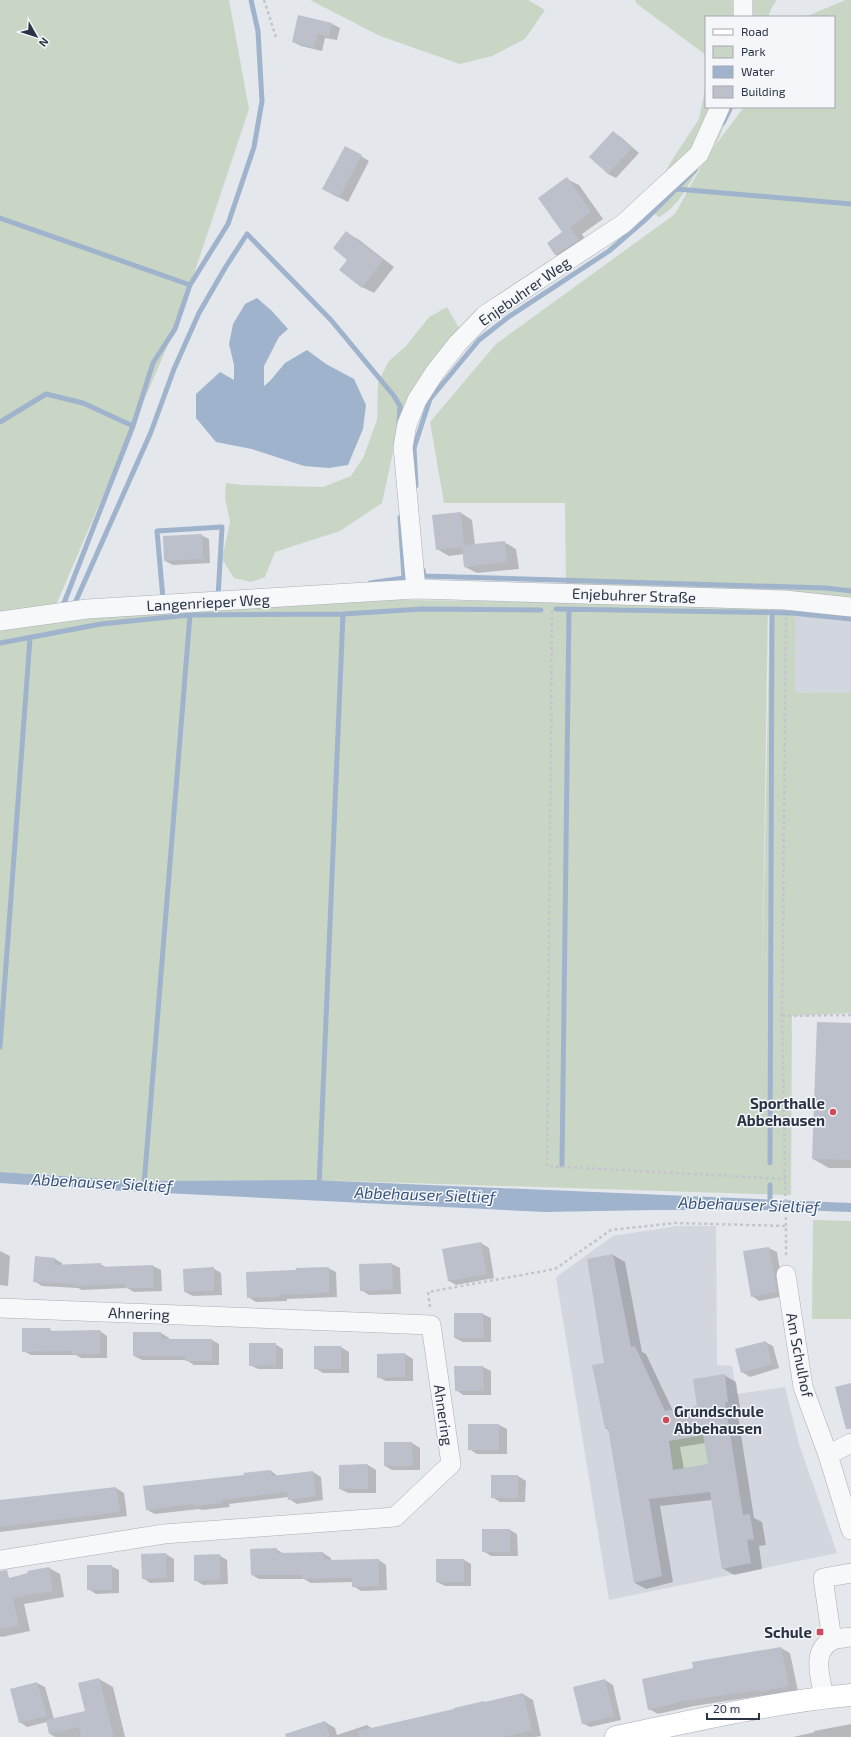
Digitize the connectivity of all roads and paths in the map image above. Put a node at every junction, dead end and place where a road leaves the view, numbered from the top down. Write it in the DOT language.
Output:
graph roads {
  1 [pos="264,0"];
  2 [pos="743,0"];
  3 [pos="743,16"];
  4 [pos="276,37"];
  5 [pos="720,108"];
  6 [pos="416,589"];
  7 [pos="552,592"];
  8 [pos="851,607"];
  9 [pos="787,619"];
  10 [pos="0,621"];
  11 [pos="851,1015"];
  12 [pos="782,1016"];
  13 [pos="785,1179"];
  14 [pos="786,1226"];
  15 [pos="786,1276"];
  16 [pos="0,1308"];
  17 [pos="432,1325"];
  18 [pos="851,1442"];
  19 [pos="828,1455"];
  20 [pos="851,1530"];
  21 [pos="0,1560"];
  22 [pos="851,1574"];
  23 [pos="851,1637"];
  24 [pos="832,1640"];
  25 [pos="851,1695"];
  26 [pos="824,1697"];
  27 [pos="670,1732"];
  28 [pos="616,1737"];
  1 -- 4 [label="path"];
  2 -- 3 [label="street"];
  5 -- 6 [label="street, Enjebuhrer Weg"];
  6 -- 7 [label="street, Enjebuhrer Straße"];
  6 -- 10 [label="street, Langenrieper Weg"];
  7 -- 8 [label="street, Enjebuhrer Straße"];
  7 -- 13 [label="path"];
  9 -- 12 [label="path"];
  11 -- 12 [label="path"];
  12 -- 13 [label="path"];
  13 -- 14 [label="path"];
  14 -- 15 [label="path"];
  14 -- 17 [label="path"];
  15 -- 19 [label="street, Am Schulhof"];
  16 -- 17 [label="street, Ahnering"];
  17 -- 21 [label="street, Ahnering"];
  18 -- 19 [label="street"];
  19 -- 20 [label="street, Am Schulhof"];
  22 -- 24 [label="street"];
  23 -- 24 [label="street"];
  24 -- 26 [label="street"];
  25 -- 26 [label="main road"];
  26 -- 27 [label="main road"];
  27 -- 28 [label="main road"];
}
